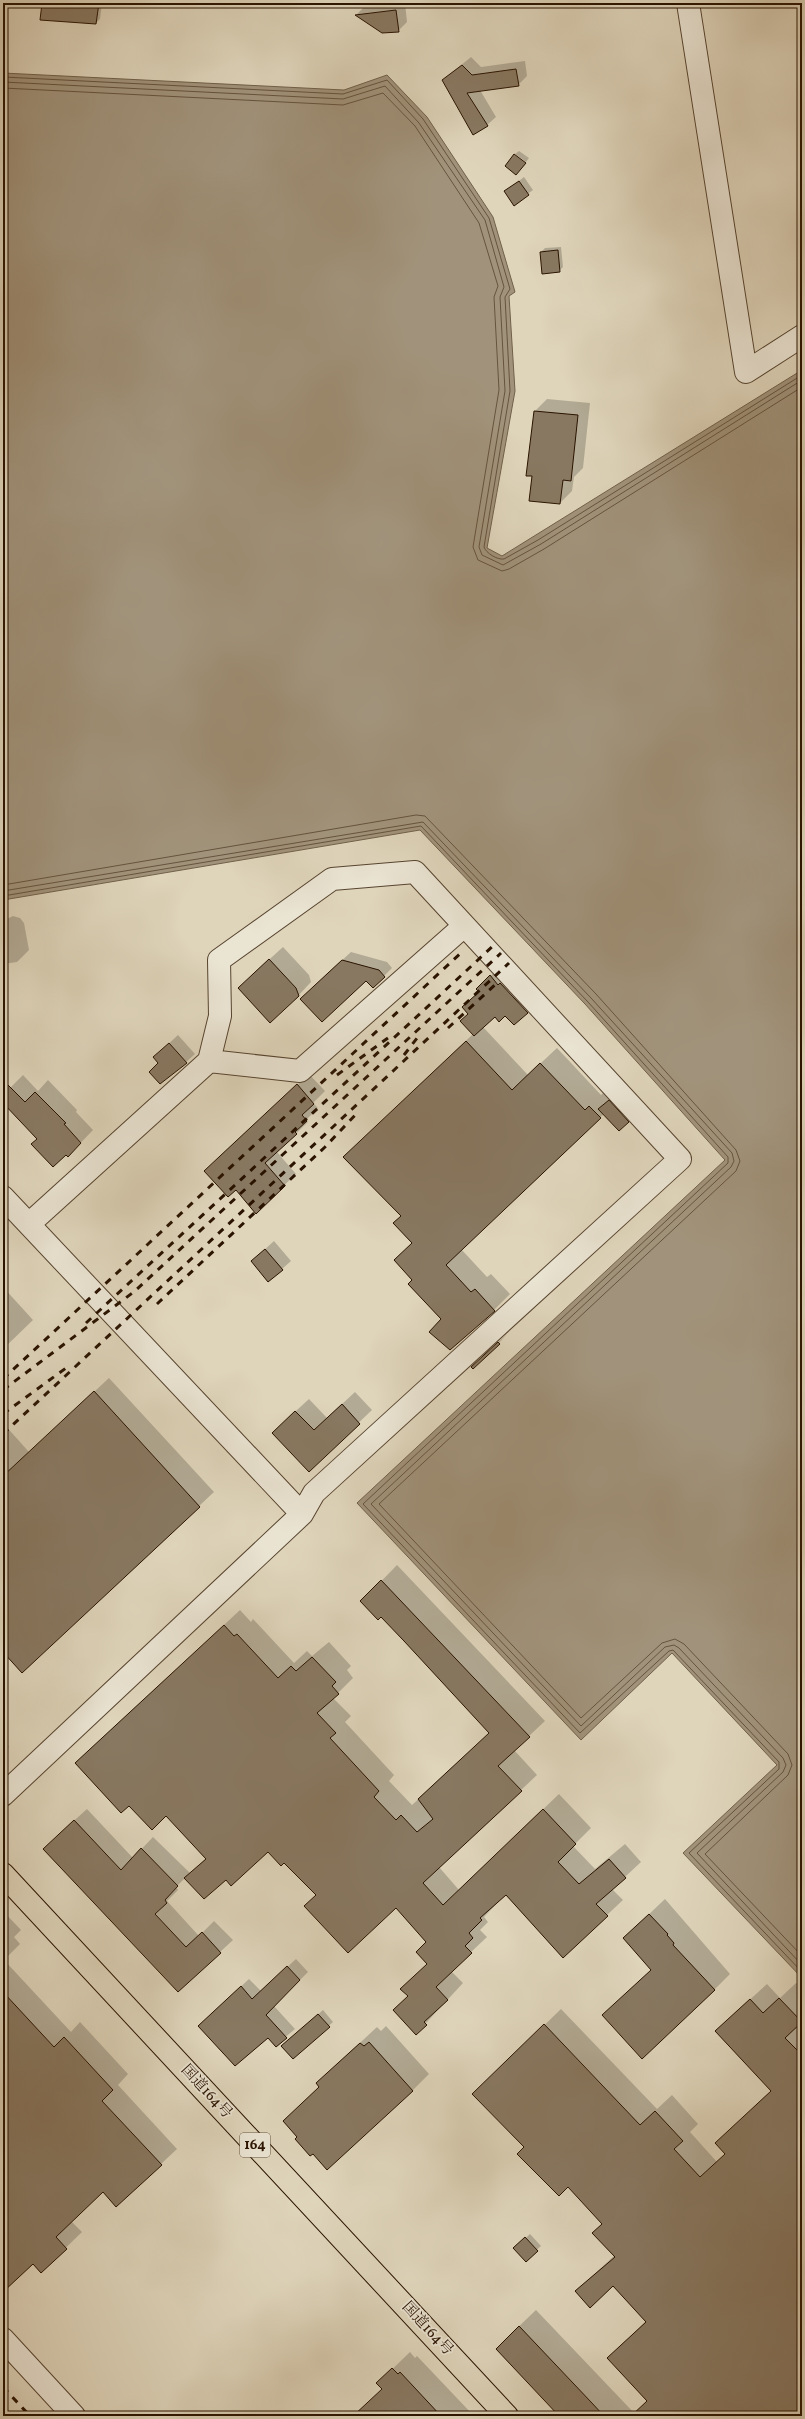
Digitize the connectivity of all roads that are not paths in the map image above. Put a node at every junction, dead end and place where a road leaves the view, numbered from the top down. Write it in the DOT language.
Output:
graph roads {
  1 [pos="688,3"];
  2 [pos="802,336"];
  3 [pos="464,926"];
  4 [pos="209,1061"];
  5 [pos="3,1197"];
  6 [pos="29,1224"];
  7 [pos="302,1514"];
  8 [pos="3,1795"];
  9 [pos="3,1874"];
  10 [pos="3,2340"];
  11 [pos="74,2416"];
  12 [pos="507,2416"];
  1 -- 2 [label="street"];
  3 -- 4 [label="street"];
  3 -- 4 [label="street"];
  3 -- 7 [label="street"];
  4 -- 6 [label="street"];
  5 -- 6 [label="street"];
  6 -- 7 [label="street"];
  7 -- 8 [label="street"];
  9 -- 12 [label="highway, 国道164号 / 164"];
  10 -- 11 [label="street"];
}
